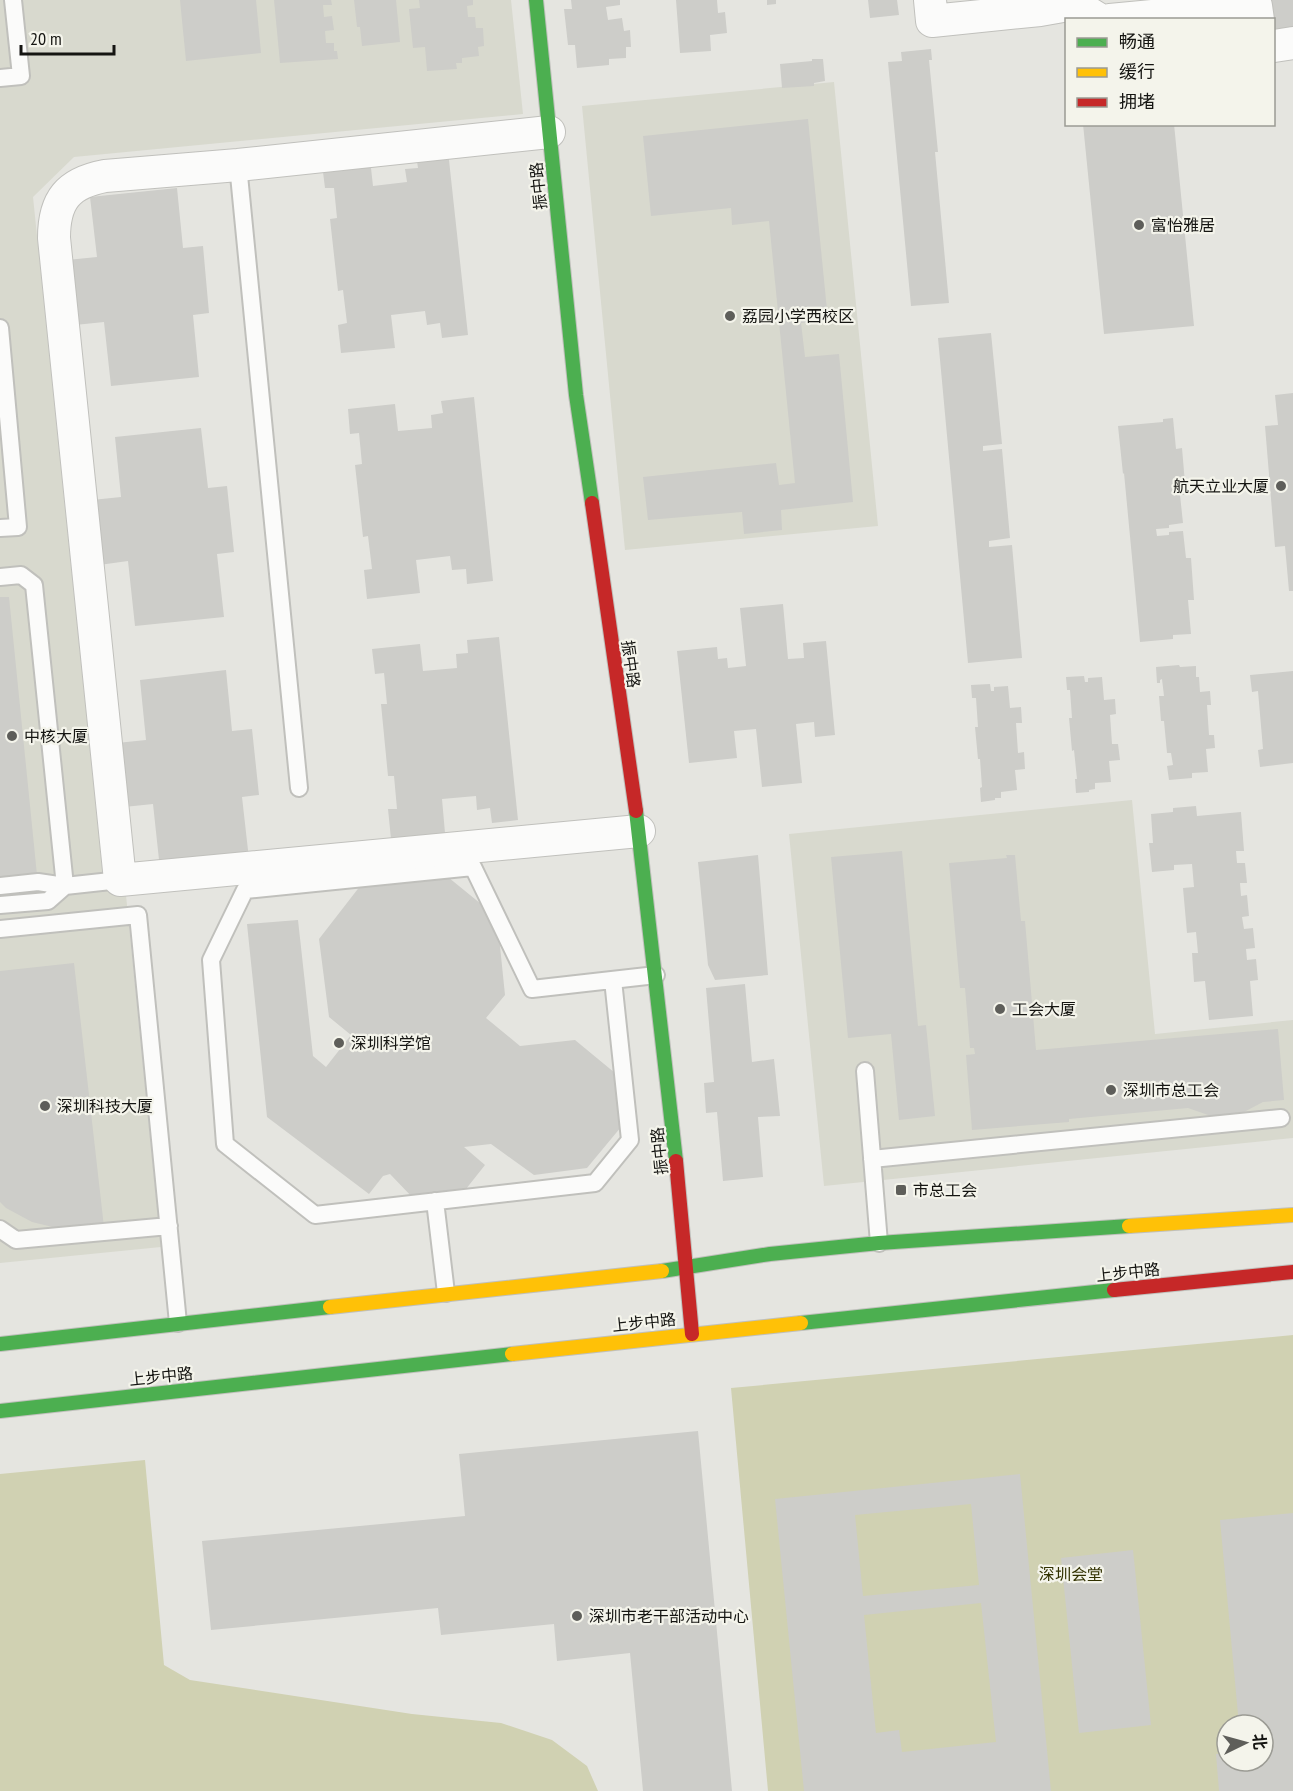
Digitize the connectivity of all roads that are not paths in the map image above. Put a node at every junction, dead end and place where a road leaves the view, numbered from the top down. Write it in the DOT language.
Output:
graph roads {
  1 [pos="13,0"];
  2 [pos="536,0"];
  3 [pos="930,0"];
  4 [pos="1097,18"];
  5 [pos="1131,18"];
  6 [pos="1258,18"];
  7 [pos="1293,43"];
  8 [pos="1275,46"];
  9 [pos="0,78"];
  10 [pos="549,132"];
  11 [pos="238,165"];
  12 [pos="0,328"];
  13 [pos="0,528"];
  14 [pos="0,577"];
  15 [pos="299,788"];
  16 [pos="639,831"];
  17 [pos="120,880"];
  18 [pos="0,886"];
  19 [pos="65,886"];
  20 [pos="0,905"];
  21 [pos="0,929"];
  22 [pos="656,975"];
  23 [pos="614,980"];
  24 [pos="864,1071"];
  25 [pos="1281,1118"];
  26 [pos="872,1159"];
  27 [pos="435,1201"];
  28 [pos="1293,1215"];
  29 [pos="169,1226"];
  30 [pos="0,1229"];
  31 [pos="879,1243"];
  32 [pos="686,1268"];
  33 [pos="1293,1272"];
  34 [pos="446,1293"];
  35 [pos="178,1323"];
  36 [pos="692,1334"];
  37 [pos="0,1344"];
  38 [pos="0,1411"];
  1 -- 9 [label="lane"];
  2 -- 10 [label="main road, 振中路"];
  3 -- 4 [label="street"];
  5 -- 6 [label="street"];
  7 -- 8 [label="street"];
  10 -- 11 [label="street"];
  10 -- 16 [label="main road, 振中路"];
  11 -- 15 [label="lane"];
  11 -- 17 [label="street"];
  12 -- 13 [label="lane"];
  14 -- 19 [label="lane"];
  16 -- 17 [label="street"];
  16 -- 22 [label="main road, 振中路"];
  17 -- 19 [label="lane"];
  18 -- 19 [label="lane"];
  19 -- 20 [label="lane"];
  21 -- 29 [label="lane"];
  22 -- 23 [label="lane"];
  22 -- 32 [label="main road, 振中路"];
  23 -- 27 [label="lane"];
  23 -- 27 [label="lane"];
  24 -- 26 [label="lane"];
  25 -- 26 [label="lane"];
  26 -- 31 [label="lane"];
  27 -- 34 [label="lane"];
  28 -- 31 [label="main road"];
  29 -- 30 [label="lane"];
  29 -- 35 [label="lane"];
  31 -- 32 [label="main road"];
  32 -- 34 [label="main road"];
  32 -- 36 [label="main road, 振中路"];
  33 -- 36 [label="main road, 上步中路"];
  34 -- 35 [label="main road"];
  35 -- 37 [label="main road"];
  36 -- 38 [label="main road, 上步中路"];
}
